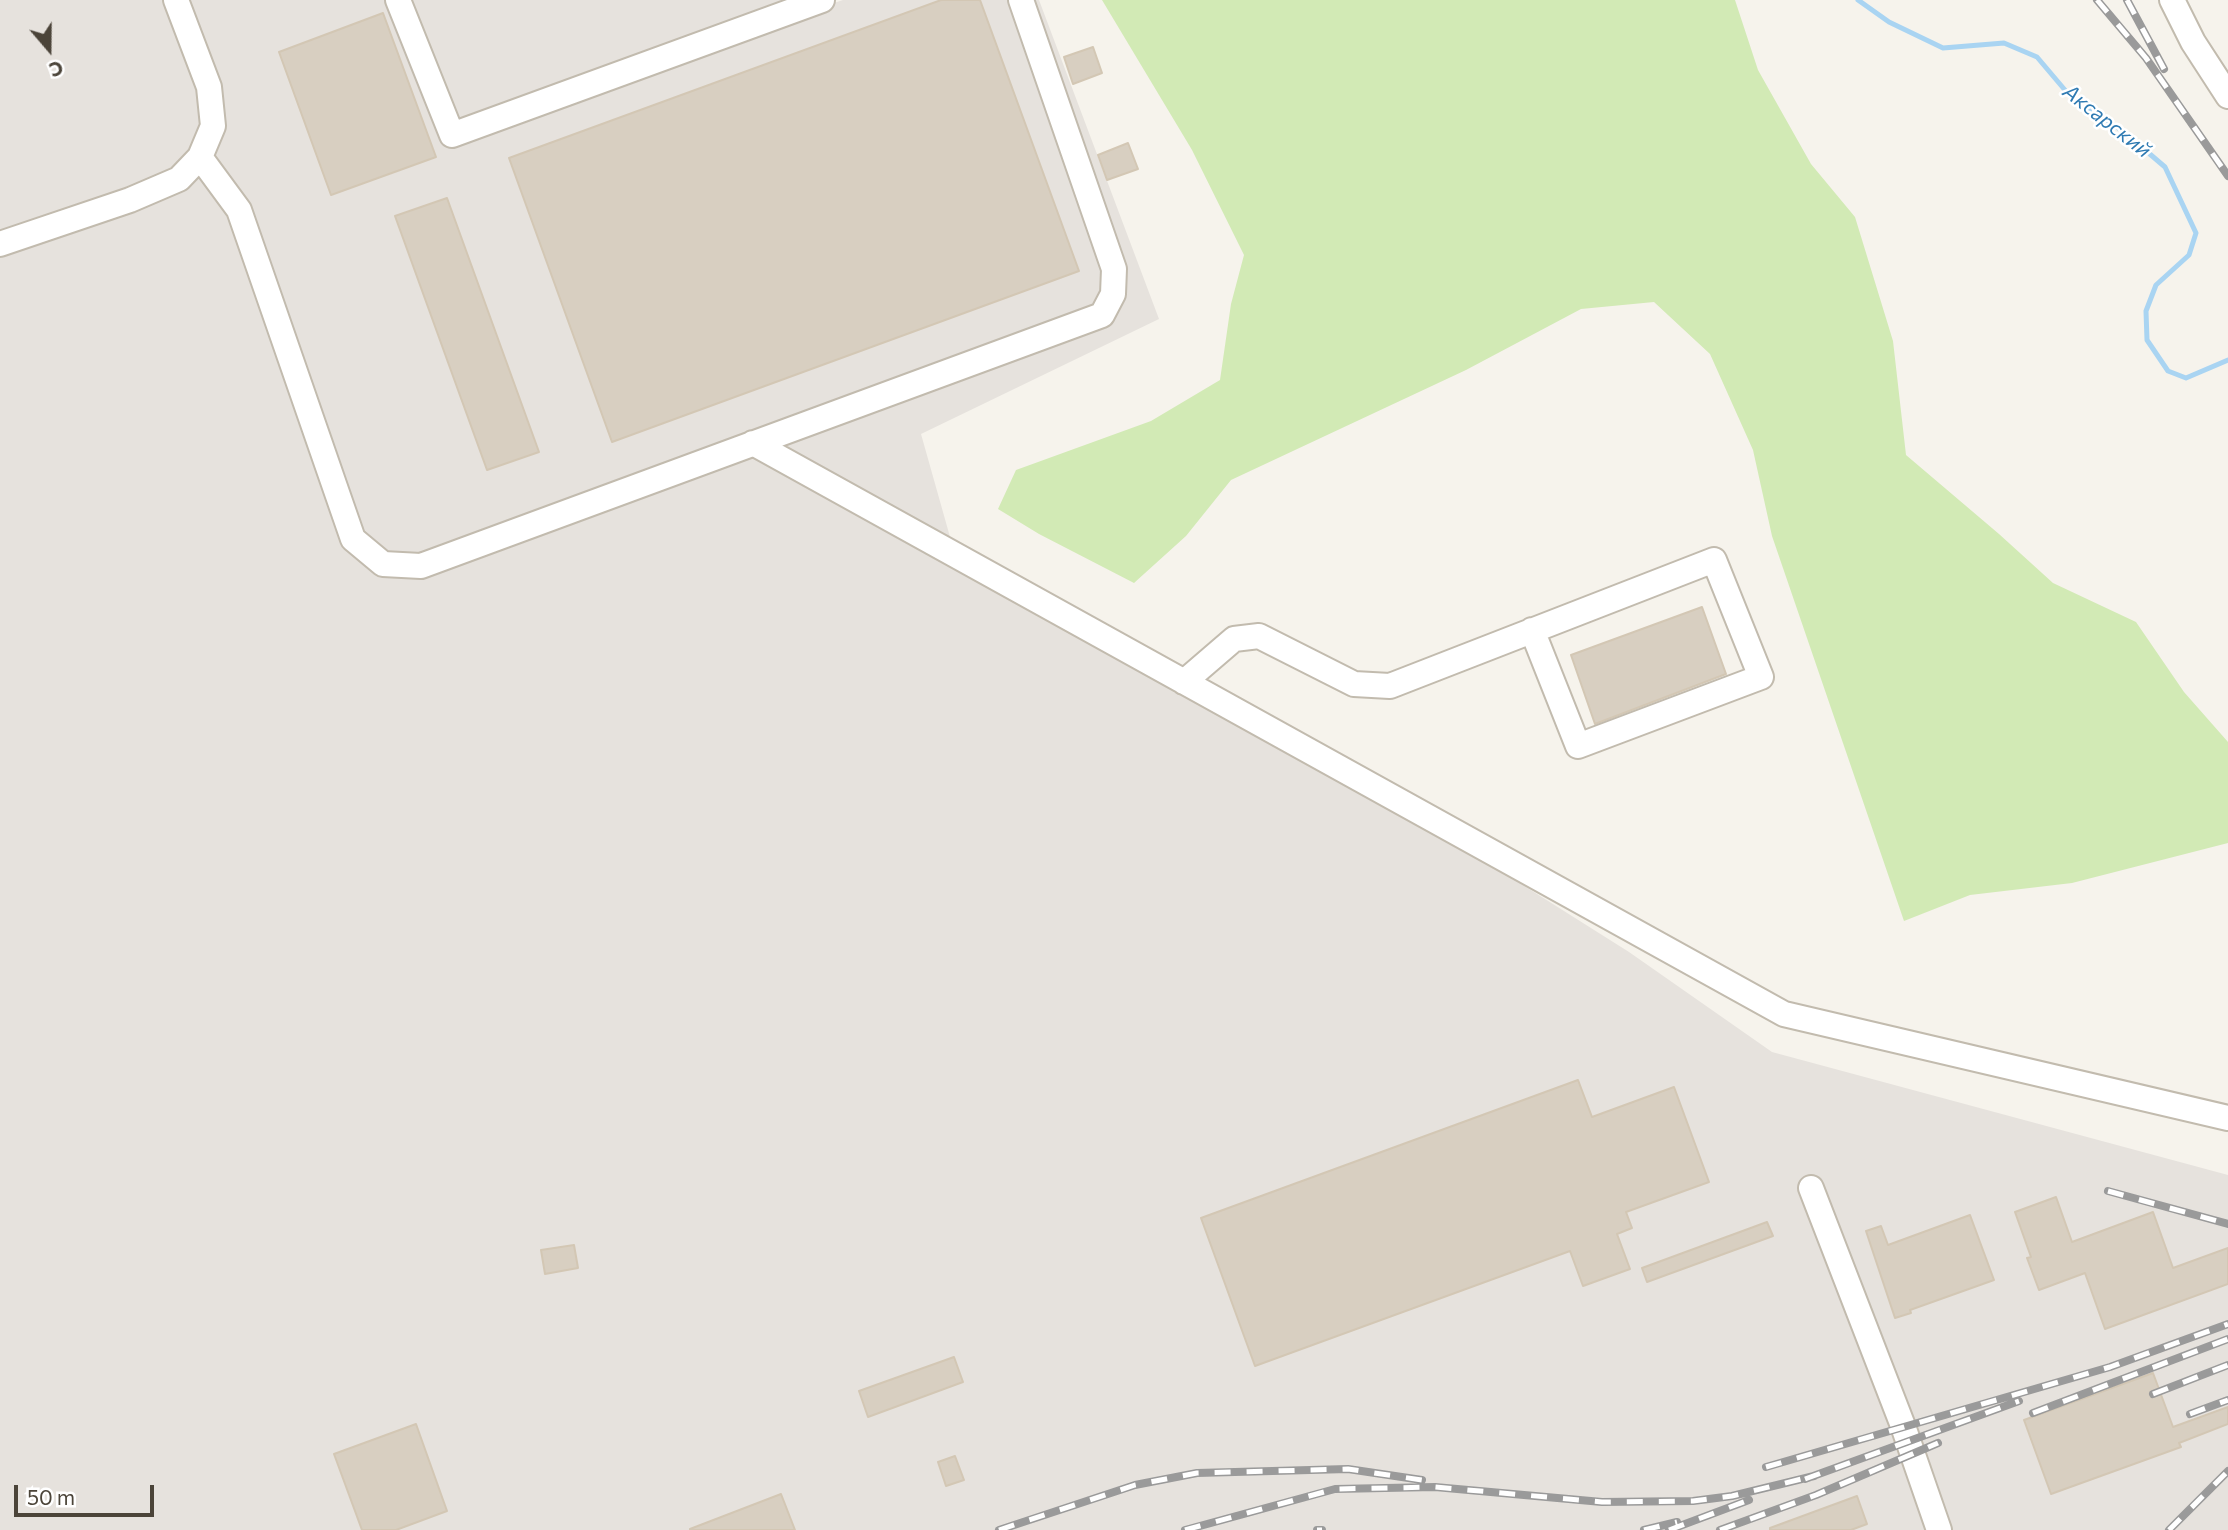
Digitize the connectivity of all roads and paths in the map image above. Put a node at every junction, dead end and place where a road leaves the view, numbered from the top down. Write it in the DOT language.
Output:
graph roads {
  1 [pos="176,0"];
  2 [pos="398,0"];
  3 [pos="822,0"];
  4 [pos="1021,0"];
  5 [pos="2172,0"];
  6 [pos="2228,96"];
  7 [pos="200,156"];
  8 [pos="0,244"];
  9 [pos="754,443"];
  10 [pos="1532,630"];
  11 [pos="1184,682"];
  12 [pos="2228,1118"];
  13 [pos="1811,1188"];
  14 [pos="1939,1530"];
  1 -- 7 [label="street"];
  2 -- 3 [label="street"];
  4 -- 9 [label="street"];
  5 -- 6 [label="street"];
  7 -- 8 [label="street"];
  7 -- 9 [label="street"];
  9 -- 11 [label="street"];
  10 -- 10 [label="street"];
  10 -- 11 [label="street"];
  11 -- 12 [label="street"];
  13 -- 14 [label="street"];
}
